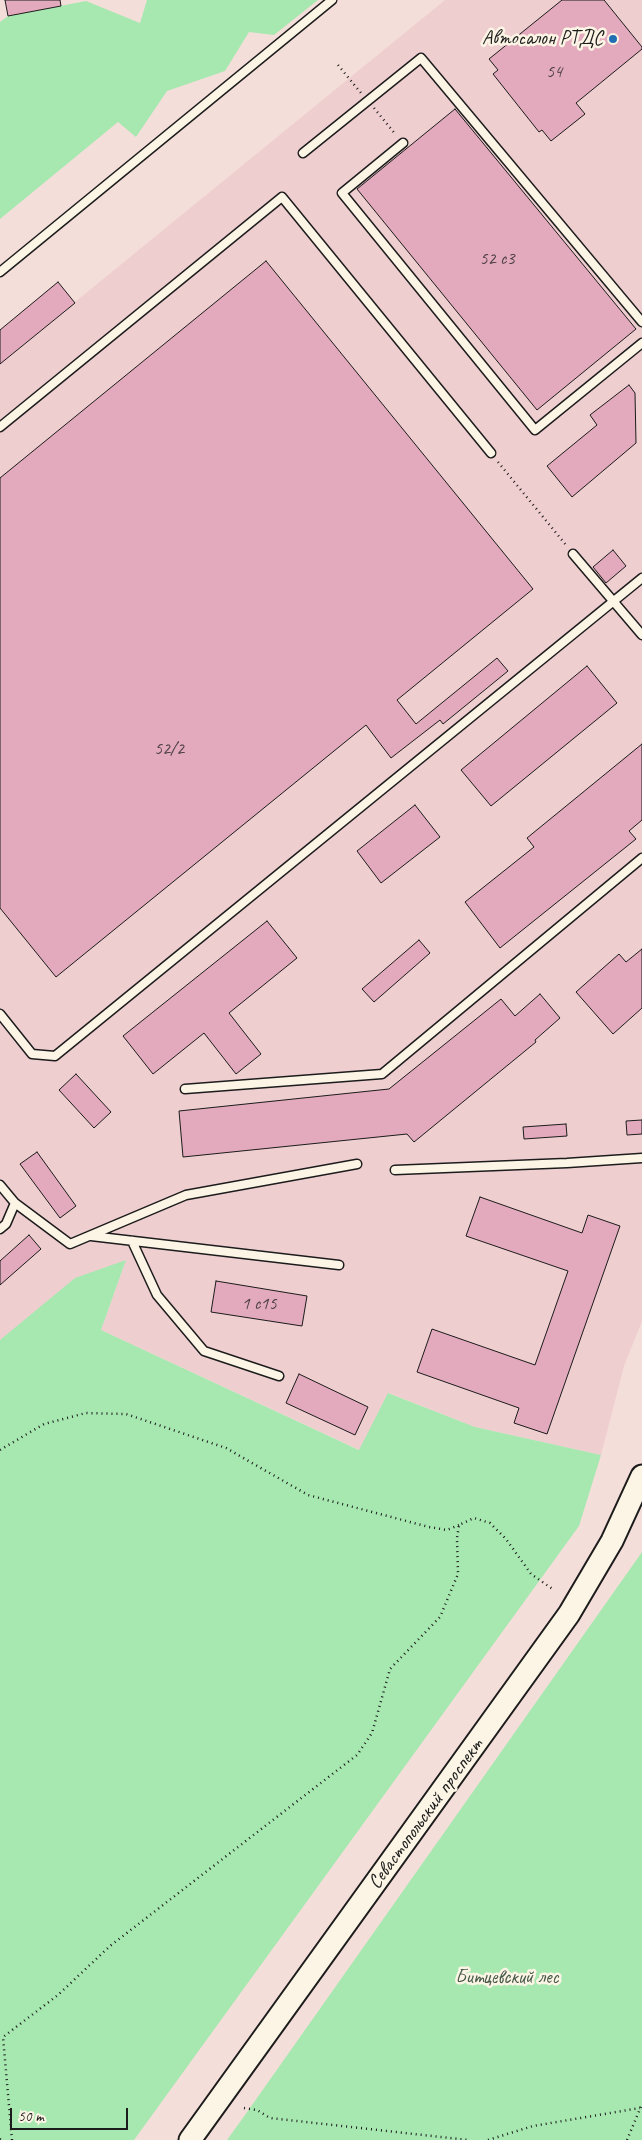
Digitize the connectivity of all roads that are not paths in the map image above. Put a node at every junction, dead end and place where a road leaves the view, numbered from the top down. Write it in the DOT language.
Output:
graph roads {
  1 [pos="332,0"];
  2 [pos="403,144"];
  3 [pos="303,153"];
  4 [pos="0,272"];
  5 [pos="642,322"];
  6 [pos="642,343"];
  7 [pos="0,427"];
  8 [pos="491,452"];
  9 [pos="573,554"];
  10 [pos="642,578"];
  11 [pos="614,601"];
  12 [pos="642,635"];
  13 [pos="642,858"];
  14 [pos="0,1014"];
  15 [pos="185,1089"];
  16 [pos="642,1158"];
  17 [pos="357,1164"];
  18 [pos="395,1170"];
  19 [pos="0,1185"];
  20 [pos="15,1203"];
  21 [pos="0,1229"];
  22 [pos="89,1236"];
  23 [pos="132,1241"];
  24 [pos="339,1265"];
  25 [pos="279,1376"];
  26 [pos="642,1476"];
  27 [pos="642,1508"];
  28 [pos="190,2140"];
  29 [pos="208,2140"];
  1 -- 4 [label="lane"];
  2 -- 6 [label="lane"];
  3 -- 5 [label="lane"];
  7 -- 8 [label="lane"];
  9 -- 11 [label="lane"];
  10 -- 11 [label="lane"];
  11 -- 12 [label="lane"];
  11 -- 14 [label="lane"];
  13 -- 15 [label="lane"];
  16 -- 18 [label="lane"];
  17 -- 22 [label="lane"];
  19 -- 20 [label="lane"];
  20 -- 21 [label="lane"];
  20 -- 22 [label="lane"];
  22 -- 23 [label="lane"];
  23 -- 24 [label="lane"];
  23 -- 25 [label="lane"];
  26 -- 28 [label="main road, Севастопольский проспект"];
  27 -- 29 [label="main road, Севастопольский проспект"];
}
